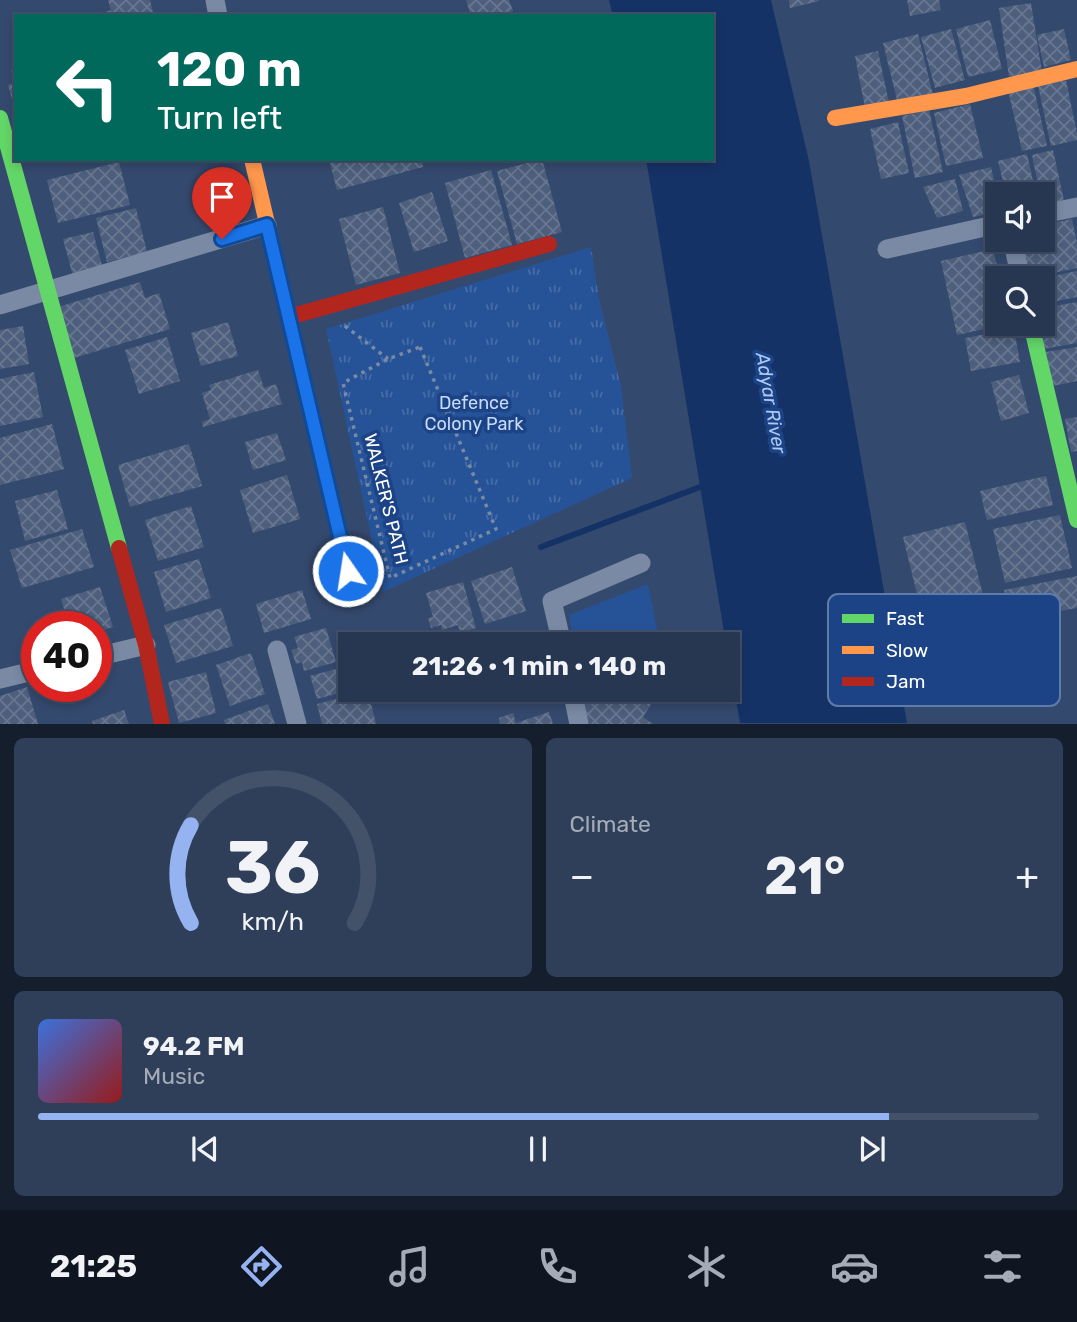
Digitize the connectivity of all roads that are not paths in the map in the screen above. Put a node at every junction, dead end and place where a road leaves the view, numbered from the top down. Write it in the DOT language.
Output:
graph roads {
  1 [pos="1077,69"];
  2 [pos="0,118"];
  3 [pos="835,118"];
  4 [pos="252,161"];
  5 [pos="1077,206"];
  6 [pos="1055,211"];
  7 [pos="267,225"];
  8 [pos="985,227"];
  9 [pos="549,244"];
  10 [pos="887,249"];
  11 [pos="48,291"];
  12 [pos="0,305"];
  13 [pos="289,317"];
  14 [pos="1034,336"];
  15 [pos="1077,520"];
  16 [pos="641,562"];
  17 [pos="354,596"];
  18 [pos="559,632"];
  19 [pos="146,645"];
  20 [pos="276,650"];
  21 [pos="112,653"];
  22 [pos="21,674"];
  23 [pos="0,679"];
  24 [pos="575,702"];
  25 [pos="162,723"];
  26 [pos="297,723"];
  27 [pos="579,723"];
  1 -- 3 [label="street"];
  2 -- 11 [label="street"];
  4 -- 7 [label="street"];
  5 -- 6 [label="street"];
  7 -- 11 [label="street"];
  7 -- 13 [label="street"];
  8 -- 10 [label="street"];
  9 -- 13 [label="street"];
  11 -- 12 [label="street"];
  11 -- 19 [label="street"];
  13 -- 17 [label="street"];
  14 -- 15 [label="street"];
  16 -- 18 [label="street"];
  19 -- 21 [label="street"];
  19 -- 25 [label="street"];
  20 -- 26 [label="street"];
  22 -- 23 [label="street"];
  24 -- 27 [label="street"];
}
